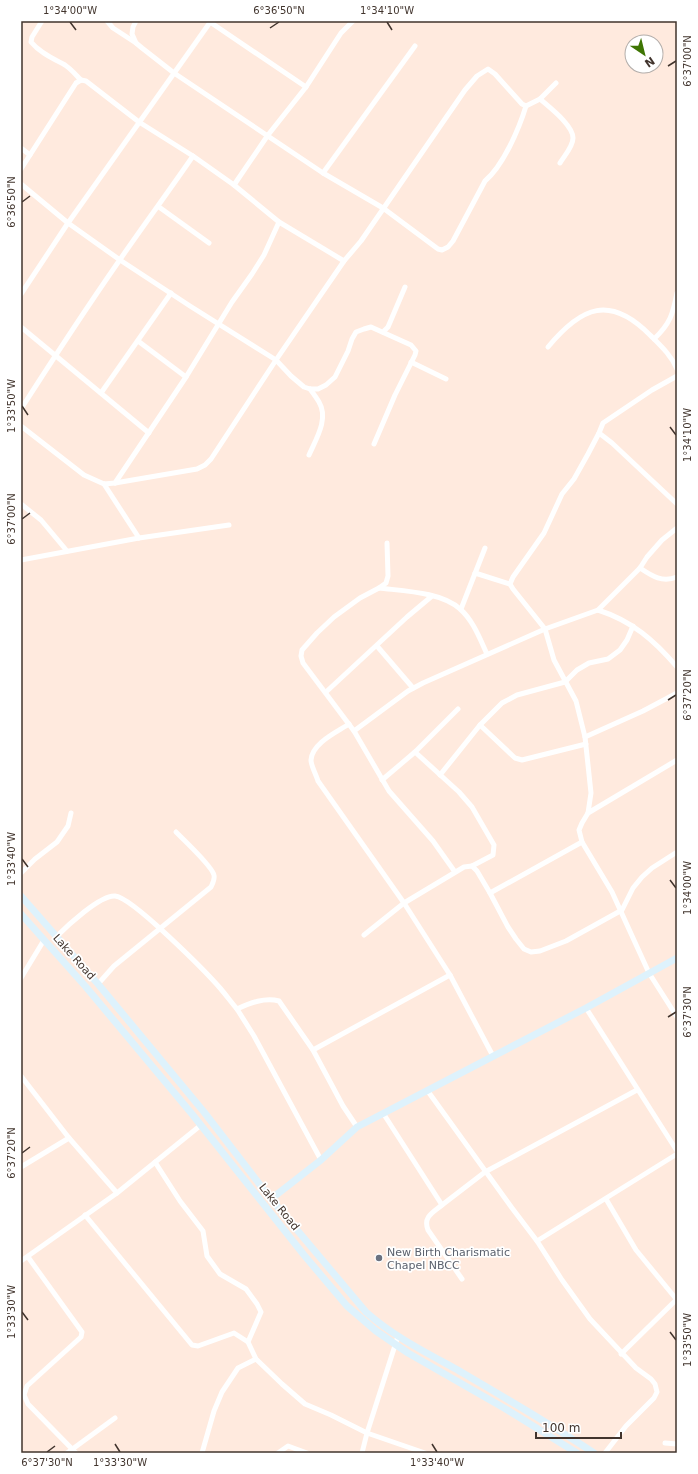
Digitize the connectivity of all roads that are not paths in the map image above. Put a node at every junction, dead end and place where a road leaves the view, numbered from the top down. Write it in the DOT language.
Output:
graph roads {
  1 [pos="42,21"];
  2 [pos="107,21"];
  3 [pos="136,21"];
  4 [pos="353,21"];
  5 [pos="211,22"];
  6 [pos="136,43"];
  7 [pos="415,46"];
  8 [pos="174,73"];
  9 [pos="81,80"];
  10 [pos="556,83"];
  11 [pos="306,87"];
  12 [pos="540,99"];
  13 [pos="526,106"];
  14 [pos="139,122"];
  15 [pos="268,136"];
  16 [pos="21,148"];
  17 [pos="30,155"];
  18 [pos="193,156"];
  19 [pos="560,163"];
  20 [pos="21,169"];
  21 [pos="323,173"];
  22 [pos="21,184"];
  23 [pos="234,185"];
  24 [pos="159,207"];
  25 [pos="383,208"];
  26 [pos="279,222"];
  27 [pos="68,223"];
  28 [pos="209,243"];
  29 [pos="120,260"];
  30 [pos="344,261"];
  31 [pos="405,287"];
  32 [pos="677,293"];
  33 [pos="21,294"];
  34 [pos="171,294"];
  35 [pos="219,324"];
  36 [pos="21,327"];
  37 [pos="383,332"];
  38 [pos="654,339"];
  39 [pos="138,341"];
  40 [pos="548,346"];
  41 [pos="55,355"];
  42 [pos="276,360"];
  43 [pos="411,362"];
  44 [pos="677,369"];
  45 [pos="677,376"];
  46 [pos="186,377"];
  47 [pos="446,379"];
  48 [pos="310,389"];
  49 [pos="101,393"];
  50 [pos="21,409"];
  51 [pos="21,426"];
  52 [pos="149,433"];
  53 [pos="600,433"];
  54 [pos="374,444"];
  55 [pos="310,456"];
  56 [pos="104,484"];
  57 [pos="116,484"];
  58 [pos="21,504"];
  59 [pos="677,504"];
  60 [pos="229,525"];
  61 [pos="677,528"];
  62 [pos="139,538"];
  63 [pos="387,543"];
  64 [pos="485,548"];
  65 [pos="67,551"];
  66 [pos="21,560"];
  67 [pos="640,568"];
  68 [pos="475,573"];
  69 [pos="677,577"];
  70 [pos="510,584"];
  71 [pos="379,588"];
  72 [pos="432,596"];
  73 [pos="460,609"];
  74 [pos="598,610"];
  75 [pos="633,626"];
  76 [pos="545,629"];
  77 [pos="377,646"];
  78 [pos="487,654"];
  79 [pos="677,667"];
  80 [pos="565,682"];
  81 [pos="413,688"];
  82 [pos="326,692"];
  83 [pos="677,693"];
  84 [pos="458,709"];
  85 [pos="349,724"];
  86 [pos="480,725"];
  87 [pos="354,731"];
  88 [pos="585,737"];
  89 [pos="586,744"];
  90 [pos="415,752"];
  91 [pos="677,760"];
  92 [pos="440,775"];
  93 [pos="382,780"];
  94 [pos="71,813"];
  95 [pos="588,813"];
  96 [pos="176,832"];
  97 [pos="582,842"];
  98 [pos="677,852"];
  99 [pos="472,866"];
  100 [pos="455,872"];
  101 [pos="21,873"];
  102 [pos="490,893"];
  103 [pos="21,896"];
  104 [pos="404,903"];
  105 [pos="622,910"];
  106 [pos="21,914"];
  107 [pos="160,929"];
  108 [pos="364,935"];
  109 [pos="56,937"];
  110 [pos="44,940"];
  111 [pos="677,958"];
  112 [pos="649,973"];
  113 [pos="450,975"];
  114 [pos="21,978"];
  115 [pos="98,984"];
  116 [pos="586,1008"];
  117 [pos="237,1009"];
  118 [pos="677,1017"];
  119 [pos="313,1050"];
  120 [pos="493,1056"];
  121 [pos="21,1076"];
  122 [pos="427,1090"];
  123 [pos="637,1090"];
  124 [pos="383,1113"];
  125 [pos="201,1125"];
  126 [pos="357,1127"];
  127 [pos="69,1138"];
  128 [pos="677,1153"];
  129 [pos="321,1160"];
  130 [pos="155,1162"];
  131 [pos="21,1167"];
  132 [pos="486,1172"];
  133 [pos="116,1193"];
  134 [pos="272,1199"];
  135 [pos="606,1199"];
  136 [pos="442,1205"];
  137 [pos="85,1216"];
  138 [pos="537,1241"];
  139 [pos="28,1257"];
  140 [pos="21,1261"];
  141 [pos="462,1279"];
  142 [pos="676,1300"];
  143 [pos="398,1336"];
  144 [pos="248,1342"];
  145 [pos="394,1344"];
  146 [pos="622,1354"];
  147 [pos="256,1359"];
  148 [pos="115,1418"];
  149 [pos="366,1433"];
  150 [pos="666,1443"];
  151 [pos="677,1444"];
  152 [pos="74,1451"];
  153 [pos="67,1453"];
  154 [pos="202,1453"];
  155 [pos="278,1453"];
  156 [pos="307,1453"];
  157 [pos="362,1453"];
  158 [pos="425,1453"];
  159 [pos="577,1453"];
  160 [pos="594,1453"];
  161 [pos="605,1453"];
  1 -- 9 [label="street"];
  2 -- 6 [label="street"];
  3 -- 6 [label="street"];
  4 -- 11 [label="street"];
  5 -- 8 [label="street"];
  5 -- 11 [label="street"];
  6 -- 8 [label="street"];
  7 -- 21 [label="street"];
  8 -- 14 [label="street"];
  8 -- 15 [label="street"];
  9 -- 14 [label="street"];
  9 -- 17 [label="street"];
  10 -- 12 [label="street"];
  11 -- 15 [label="street"];
  12 -- 13 [label="street"];
  12 -- 19 [label="street"];
  13 -- 25 [label="street"];
  13 -- 25 [label="street"];
  14 -- 18 [label="street"];
  14 -- 27 [label="street"];
  15 -- 21 [label="street"];
  15 -- 23 [label="street"];
  16 -- 17 [label="street"];
  17 -- 20 [label="street"];
  18 -- 23 [label="street"];
  18 -- 24 [label="street"];
  21 -- 25 [label="street"];
  22 -- 27 [label="street"];
  23 -- 26 [label="street"];
  24 -- 28 [label="street"];
  24 -- 29 [label="street"];
  25 -- 30 [label="street"];
  26 -- 30 [label="street"];
  26 -- 35 [label="street"];
  27 -- 29 [label="street"];
  27 -- 33 [label="street"];
  29 -- 34 [label="street"];
  29 -- 41 [label="street"];
  30 -- 42 [label="street"];
  31 -- 37 [label="street"];
  32 -- 38 [label="street"];
  34 -- 35 [label="street"];
  34 -- 39 [label="street"];
  35 -- 42 [label="street"];
  35 -- 46 [label="street"];
  36 -- 41 [label="street"];
  37 -- 43 [label="street"];
  37 -- 48 [label="street"];
  38 -- 40 [label="street"];
  38 -- 44 [label="street"];
  39 -- 46 [label="street"];
  39 -- 49 [label="street"];
  41 -- 49 [label="street"];
  41 -- 50 [label="street"];
  42 -- 48 [label="street"];
  42 -- 57 [label="street"];
  43 -- 47 [label="street"];
  43 -- 54 [label="street"];
  45 -- 53 [label="street"];
  46 -- 52 [label="street"];
  48 -- 55 [label="street"];
  49 -- 52 [label="street"];
  51 -- 56 [label="street"];
  52 -- 57 [label="street"];
  53 -- 59 [label="street"];
  53 -- 70 [label="street"];
  56 -- 57 [label="street"];
  56 -- 62 [label="street"];
  58 -- 65 [label="street"];
  60 -- 62 [label="street"];
  61 -- 67 [label="street"];
  62 -- 65 [label="street"];
  63 -- 71 [label="street"];
  64 -- 68 [label="street"];
  65 -- 66 [label="street"];
  67 -- 69 [label="street"];
  67 -- 74 [label="street"];
  68 -- 70 [label="street"];
  68 -- 73 [label="street"];
  70 -- 76 [label="street"];
  71 -- 72 [label="street"];
  71 -- 82 [label="street"];
  72 -- 73 [label="street"];
  72 -- 77 [label="street"];
  73 -- 78 [label="street"];
  74 -- 75 [label="street"];
  74 -- 76 [label="street"];
  75 -- 79 [label="street"];
  75 -- 80 [label="street"];
  76 -- 78 [label="street"];
  76 -- 80 [label="street"];
  77 -- 81 [label="street"];
  77 -- 82 [label="street"];
  78 -- 81 [label="street"];
  80 -- 86 [label="street"];
  80 -- 88 [label="street"];
  81 -- 87 [label="street"];
  82 -- 85 [label="street"];
  83 -- 88 [label="street"];
  84 -- 90 [label="street"];
  85 -- 87 [label="street"];
  85 -- 104 [label="street"];
  86 -- 89 [label="street"];
  86 -- 92 [label="street"];
  87 -- 93 [label="street"];
  88 -- 89 [label="street"];
  89 -- 95 [label="street"];
  90 -- 92 [label="street"];
  90 -- 93 [label="street"];
  91 -- 95 [label="street"];
  92 -- 99 [label="street"];
  93 -- 100 [label="street"];
  94 -- 101 [label="street"];
  95 -- 97 [label="street"];
  96 -- 107 [label="street"];
  97 -- 102 [label="street"];
  97 -- 105 [label="street"];
  98 -- 105 [label="street"];
  99 -- 100 [label="street"];
  99 -- 102 [label="street"];
  100 -- 104 [label="street"];
  102 -- 105 [label="street"];
  103 -- 109 [label="main road, Lake Road"];
  104 -- 108 [label="street"];
  104 -- 113 [label="street"];
  105 -- 112 [label="street"];
  106 -- 110 [label="main road, Lake Road"];
  107 -- 109 [label="street"];
  107 -- 115 [label="street"];
  107 -- 117 [label="street"];
  109 -- 115 [label="main road, Lake Road"];
  110 -- 114 [label="street"];
  110 -- 125 [label="main road, Lake Road"];
  111 -- 112 [label="main road"];
  112 -- 116 [label="main road"];
  112 -- 118 [label="street"];
  113 -- 119 [label="street"];
  113 -- 120 [label="street"];
  115 -- 134 [label="main road, Lake Road"];
  116 -- 120 [label="main road"];
  116 -- 123 [label="street"];
  117 -- 119 [label="street"];
  117 -- 129 [label="street"];
  119 -- 126 [label="street"];
  120 -- 122 [label="main road"];
  121 -- 127 [label="street"];
  122 -- 124 [label="main road"];
  122 -- 132 [label="street"];
  123 -- 128 [label="street"];
  123 -- 132 [label="street"];
  124 -- 126 [label="main road"];
  124 -- 136 [label="street"];
  125 -- 130 [label="street"];
  125 -- 145 [label="main road, Lake Road"];
  126 -- 129 [label="main road"];
  127 -- 131 [label="street"];
  127 -- 133 [label="street"];
  128 -- 135 [label="street"];
  129 -- 134 [label="main road"];
  130 -- 133 [label="street"];
  130 -- 144 [label="street"];
  132 -- 136 [label="street"];
  132 -- 138 [label="street"];
  133 -- 137 [label="street"];
  134 -- 143 [label="main road, Lake Road"];
  135 -- 138 [label="street"];
  135 -- 142 [label="street"];
  136 -- 141 [label="street"];
  137 -- 139 [label="street"];
  137 -- 144 [label="street"];
  138 -- 146 [label="street"];
  139 -- 140 [label="street"];
  139 -- 152 [label="street"];
  142 -- 146 [label="street"];
  143 -- 145 [label="street"];
  143 -- 160 [label="main road, Lake Road"];
  144 -- 147 [label="street"];
  145 -- 149 [label="street"];
  145 -- 159 [label="main road, Lake Road"];
  146 -- 161 [label="street"];
  147 -- 149 [label="street"];
  147 -- 154 [label="street"];
  148 -- 152 [label="street"];
  149 -- 157 [label="street"];
  149 -- 158 [label="street"];
  150 -- 151 [label="street"];
  152 -- 153 [label="street"];
  155 -- 156 [label="street"];
}
